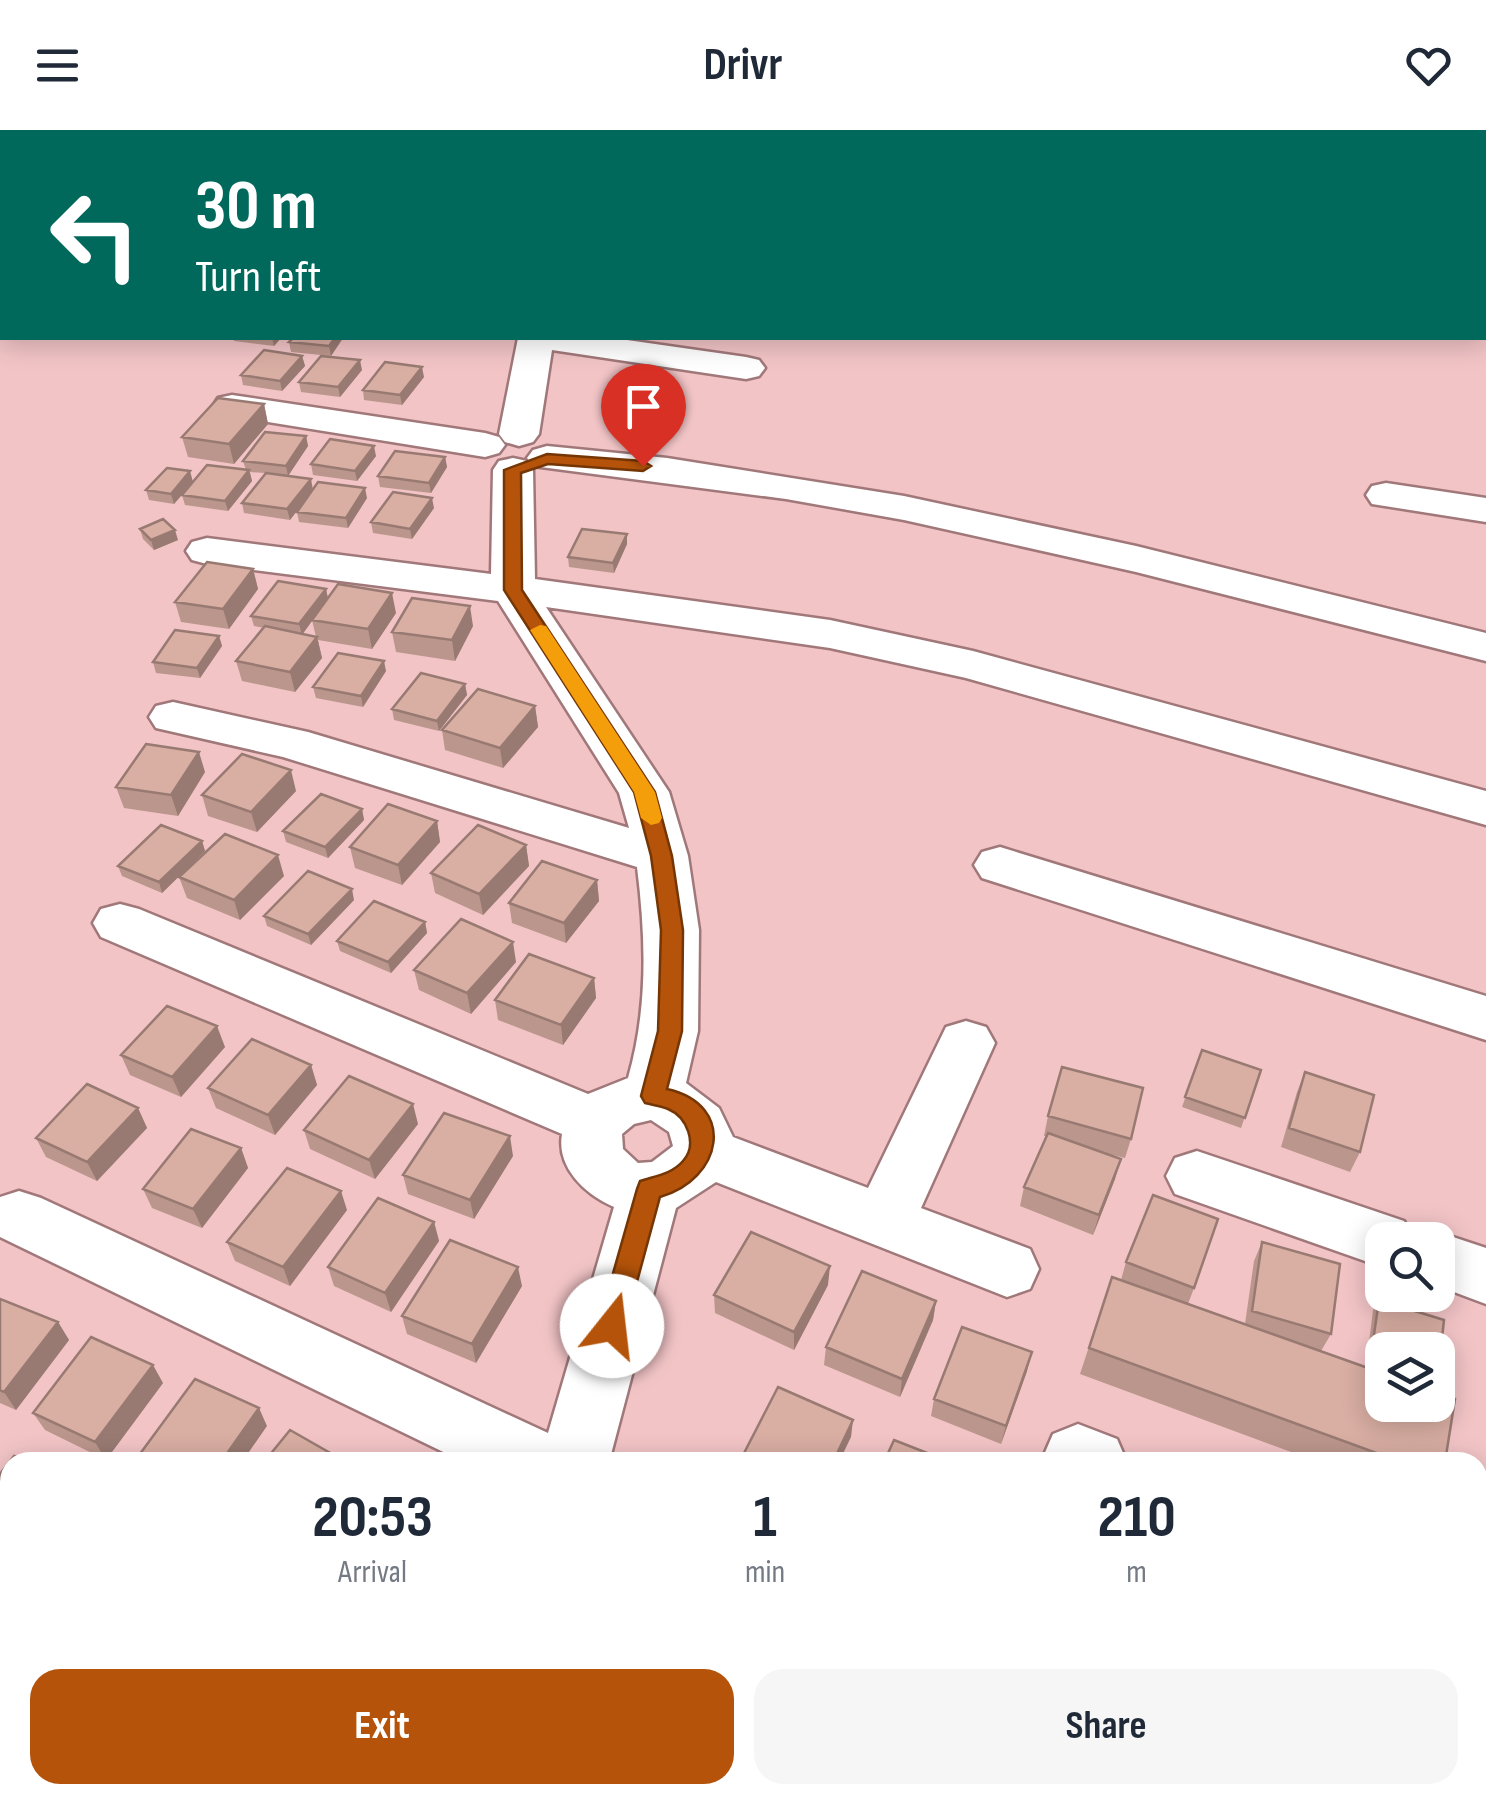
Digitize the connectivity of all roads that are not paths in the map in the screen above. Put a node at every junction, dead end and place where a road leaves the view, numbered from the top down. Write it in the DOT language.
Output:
graph roads {
  1 [pos="539,340"];
  2 [pos="553,340"];
  3 [pos="746,368"];
  4 [pos="232,406"];
  5 [pos="516,452"];
  6 [pos="1386,494"];
  7 [pos="1486,510"];
  8 [pos="207,551"];
  9 [pos="513,590"];
  10 [pos="1486,647"];
  11 [pos="173,718"];
  12 [pos="1486,808"];
  13 [pos="662,856"];
  14 [pos="1000,865"];
  15 [pos="120,923"];
  16 [pos="1486,1018"];
  17 [pos="966,1043"];
  18 [pos="653,1096"];
  19 [pos="594,1122"];
  20 [pos="702,1151"];
  21 [pos="1197,1176"];
  22 [pos="650,1189"];
  23 [pos="19,1217"];
  24 [pos="884,1222"];
  25 [pos="1365,1234"];
  26 [pos="1455,1265"];
  27 [pos="1008,1269"];
  28 [pos="1486,1276"];
  29 [pos="515,1452"];
  30 [pos="577,1452"];
  1 -- 5 [label="street"];
  2 -- 3 [label="street"];
  4 -- 5 [label="street"];
  5 -- 9 [label="street"];
  5 -- 10 [label="street"];
  6 -- 7 [label="street"];
  8 -- 9 [label="street"];
  9 -- 12 [label="street"];
  9 -- 13 [label="street"];
  11 -- 13 [label="street"];
  13 -- 18 [label="street"];
  14 -- 16 [label="street"];
  15 -- 19 [label="street"];
  17 -- 24 [label="street"];
  18 -- 19 [label="street"];
  18 -- 20 [label="street"];
  19 -- 22 [label="street"];
  20 -- 22 [label="street"];
  20 -- 24 [label="street"];
  21 -- 25 [label="street"];
  22 -- 30 [label="street"];
  23 -- 29 [label="street"];
  24 -- 27 [label="street"];
  26 -- 28 [label="street"];
}
